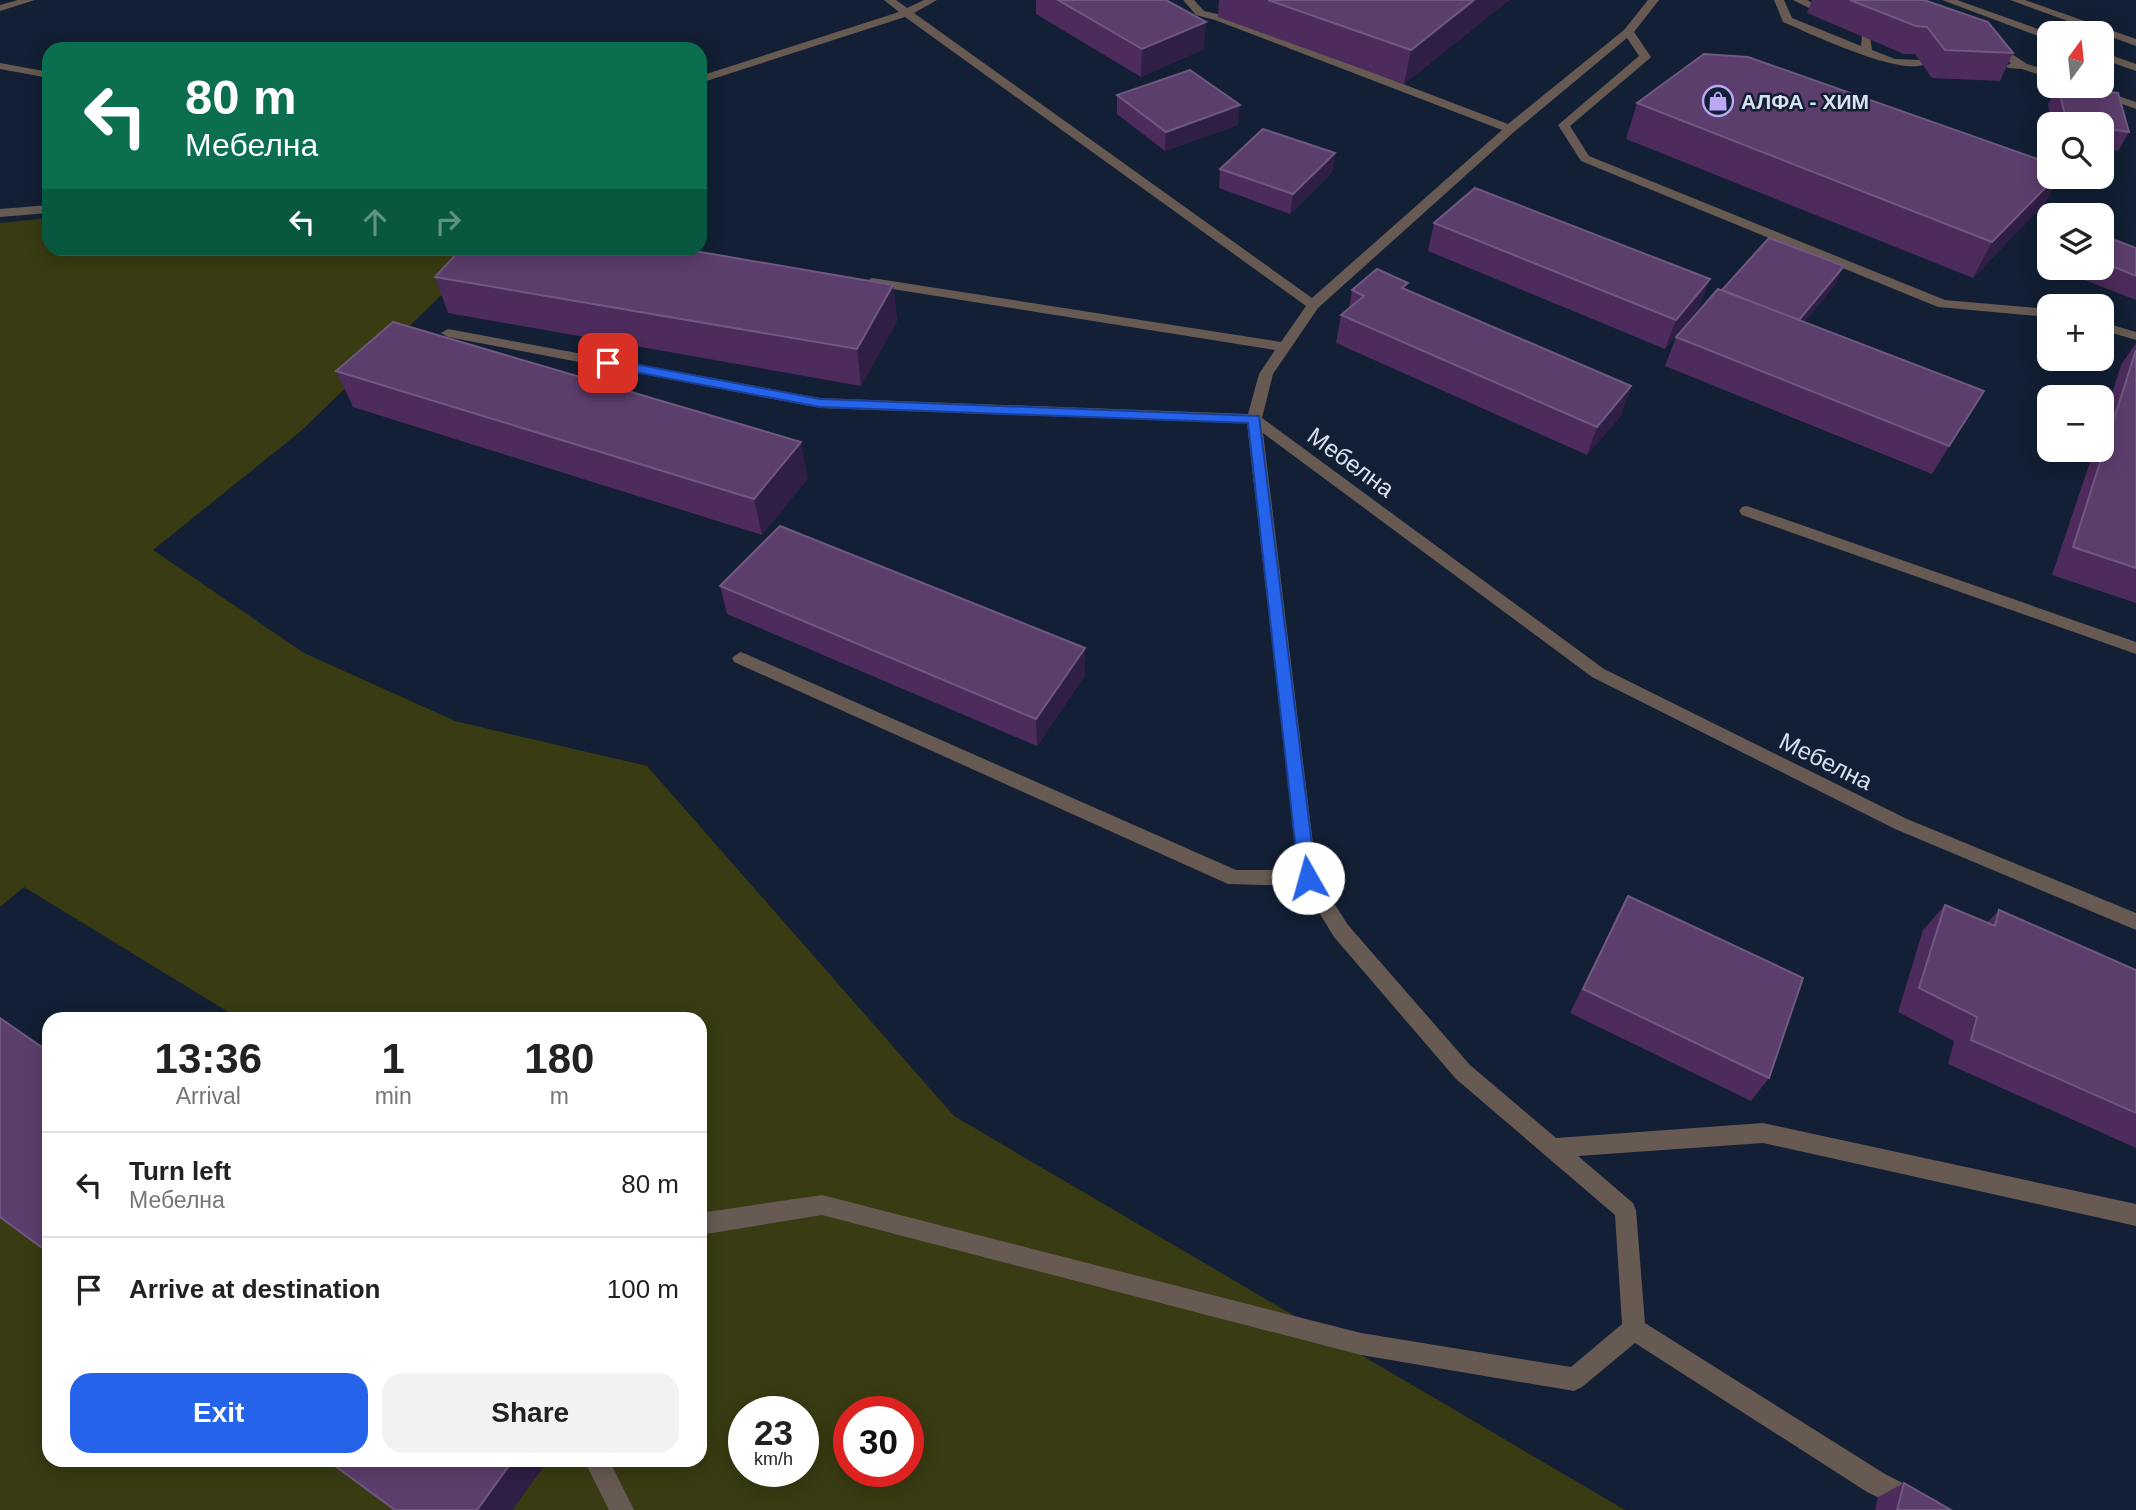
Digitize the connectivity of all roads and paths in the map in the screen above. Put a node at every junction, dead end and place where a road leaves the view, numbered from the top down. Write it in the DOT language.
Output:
graph roads {
  1 [pos="30,0"];
  2 [pos="889,0"];
  3 [pos="932,0"];
  4 [pos="1188,0"];
  5 [pos="1654,0"];
  6 [pos="1779,0"];
  7 [pos="1798,0"];
  8 [pos="1947,0"];
  9 [pos="2015,0"];
  10 [pos="1815,7"];
  11 [pos="0,8"];
  12 [pos="906,13"];
  13 [pos="1628,32"];
  14 [pos="2037,33"];
  15 [pos="1866,38"];
  16 [pos="1975,38"];
  17 [pos="2136,43"];
  18 [pos="1867,52"];
  19 [pos="2114,60"];
  20 [pos="1921,63"];
  21 [pos="1999,65"];
  22 [pos="0,66"];
  23 [pos="2022,66"];
  24 [pos="2136,68"];
  25 [pos="2037,71"];
  26 [pos="42,74"];
  27 [pos="707,78"];
  28 [pos="2113,98"];
  29 [pos="2136,106"];
  30 [pos="1510,129"];
  31 [pos="42,210"];
  32 [pos="0,214"];
  33 [pos="858,280"];
  34 [pos="1313,305"];
  35 [pos="2037,312"];
  36 [pos="2114,330"];
  37 [pos="448,333"];
  38 [pos="2136,336"];
  39 [pos="1284,346"];
  40 [pos="1254,419"];
  41 [pos="1747,511"];
  42 [pos="2136,648"];
  43 [pos="740,658"];
  44 [pos="1308,878"];
  45 [pos="2136,922"];
  46 [pos="1553,1148"];
  47 [pos="2136,1214"];
  48 [pos="707,1223"];
  49 [pos="1634,1329"];
  50 [pos="600,1467"];
  51 [pos="622,1510"];
  52 [pos="1929,1510"];
  1 -- 11 [label="street"];
  2 -- 12 [label="street"];
  3 -- 12 [label="street"];
  4 -- 30 [label="street"];
  5 -- 13 [label="street"];
  6 -- 18 [label="street"];
  7 -- 10 [label="street"];
  8 -- 14 [label="street"];
  9 -- 17 [label="street"];
  12 -- 27 [label="street"];
  12 -- 34 [label="street"];
  13 -- 30 [label="street"];
  13 -- 35 [label="street"];
  15 -- 18 [label="street"];
  16 -- 23 [label="street"];
  18 -- 20 [label="street"];
  19 -- 24 [label="street"];
  21 -- 23 [label="street"];
  22 -- 26 [label="street"];
  23 -- 25 [label="street"];
  28 -- 29 [label="street"];
  30 -- 34 [label="street"];
  31 -- 32 [label="street"];
  33 -- 39 [label="street"];
  34 -- 39 [label="street"];
  36 -- 38 [label="street"];
  37 -- 40 [label="street"];
  39 -- 40 [label="street"];
  40 -- 44 [label="street"];
  40 -- 45 [label="street, Мебелна"];
  41 -- 42 [label="street"];
  43 -- 44 [label="street"];
  44 -- 46 [label="street"];
  46 -- 47 [label="street"];
  46 -- 49 [label="street"];
  48 -- 49 [label="street"];
  49 -- 52 [label="street"];
  50 -- 51 [label="street"];
}
